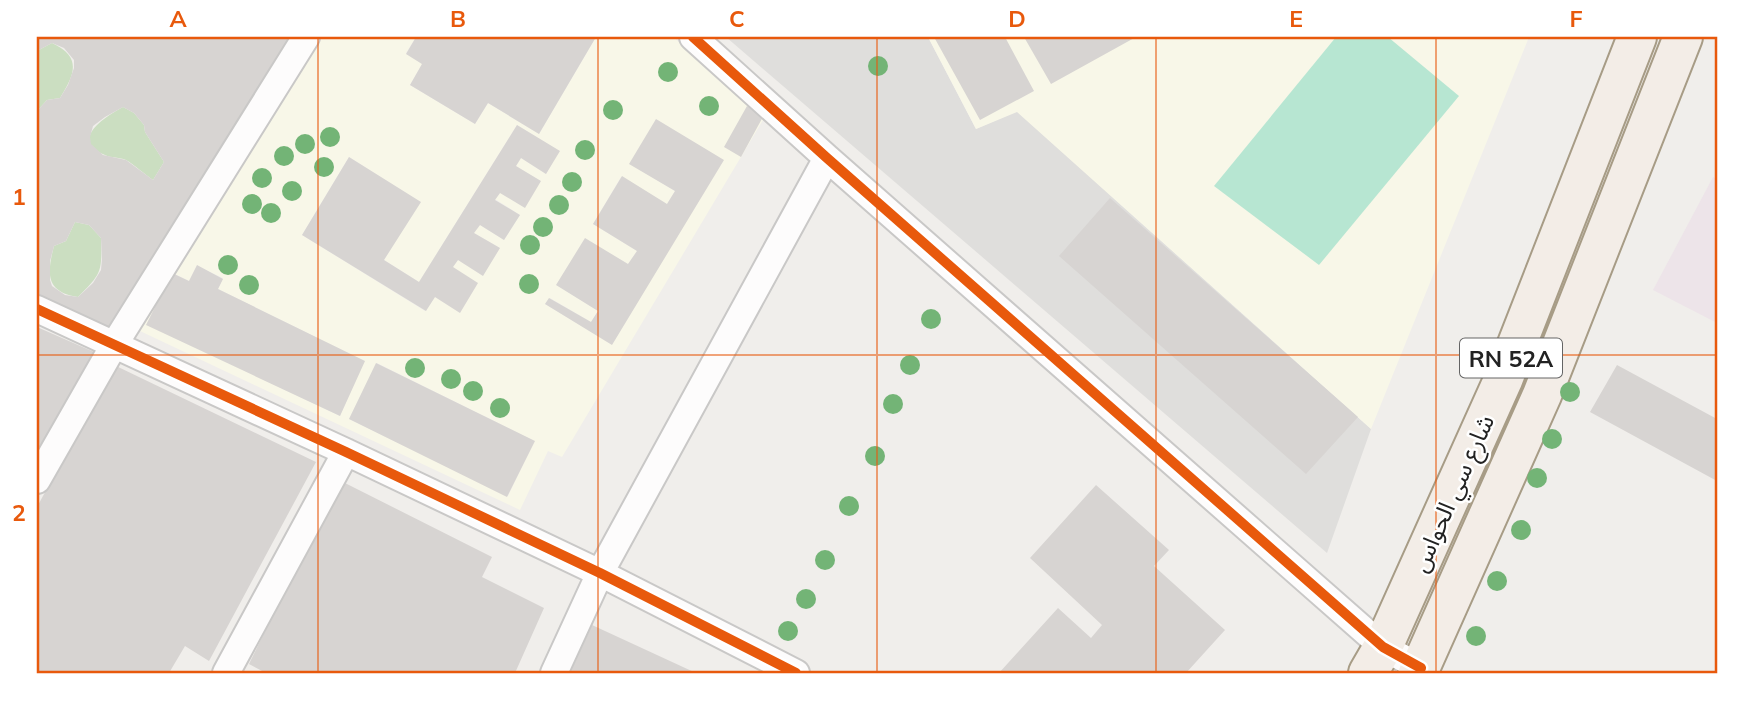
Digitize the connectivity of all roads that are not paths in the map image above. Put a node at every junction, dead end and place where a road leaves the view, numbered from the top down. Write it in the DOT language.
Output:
graph roads {
  1 [pos="306,37"];
  2 [pos="693,37"];
  3 [pos="1637,37"];
  4 [pos="1682,37"];
  5 [pos="827,158"];
  6 [pos="37,309"];
  7 [pos="114,345"];
  8 [pos="346,452"];
  9 [pos="37,480"];
  10 [pos="600,573"];
  11 [pos="1376,660"];
  12 [pos="1420,671"];
  13 [pos="226,673"];
  14 [pos="554,673"];
  15 [pos="796,673"];
  1 -- 7 [label="street"];
  2 -- 5 [label="street"];
  3 -- 11 [label="main road, شارع سي الحواس / RN 52A"];
  4 -- 12 [label="main road, شارع سي الحواس / RN 52A"];
  5 -- 10 [label="street"];
  5 -- 11 [label="street"];
  6 -- 7 [label="street"];
  7 -- 8 [label="street"];
  7 -- 9 [label="street"];
  8 -- 10 [label="street"];
  8 -- 13 [label="street"];
  10 -- 14 [label="street"];
  10 -- 15 [label="street"];
  11 -- 12 [label="street"];
}
